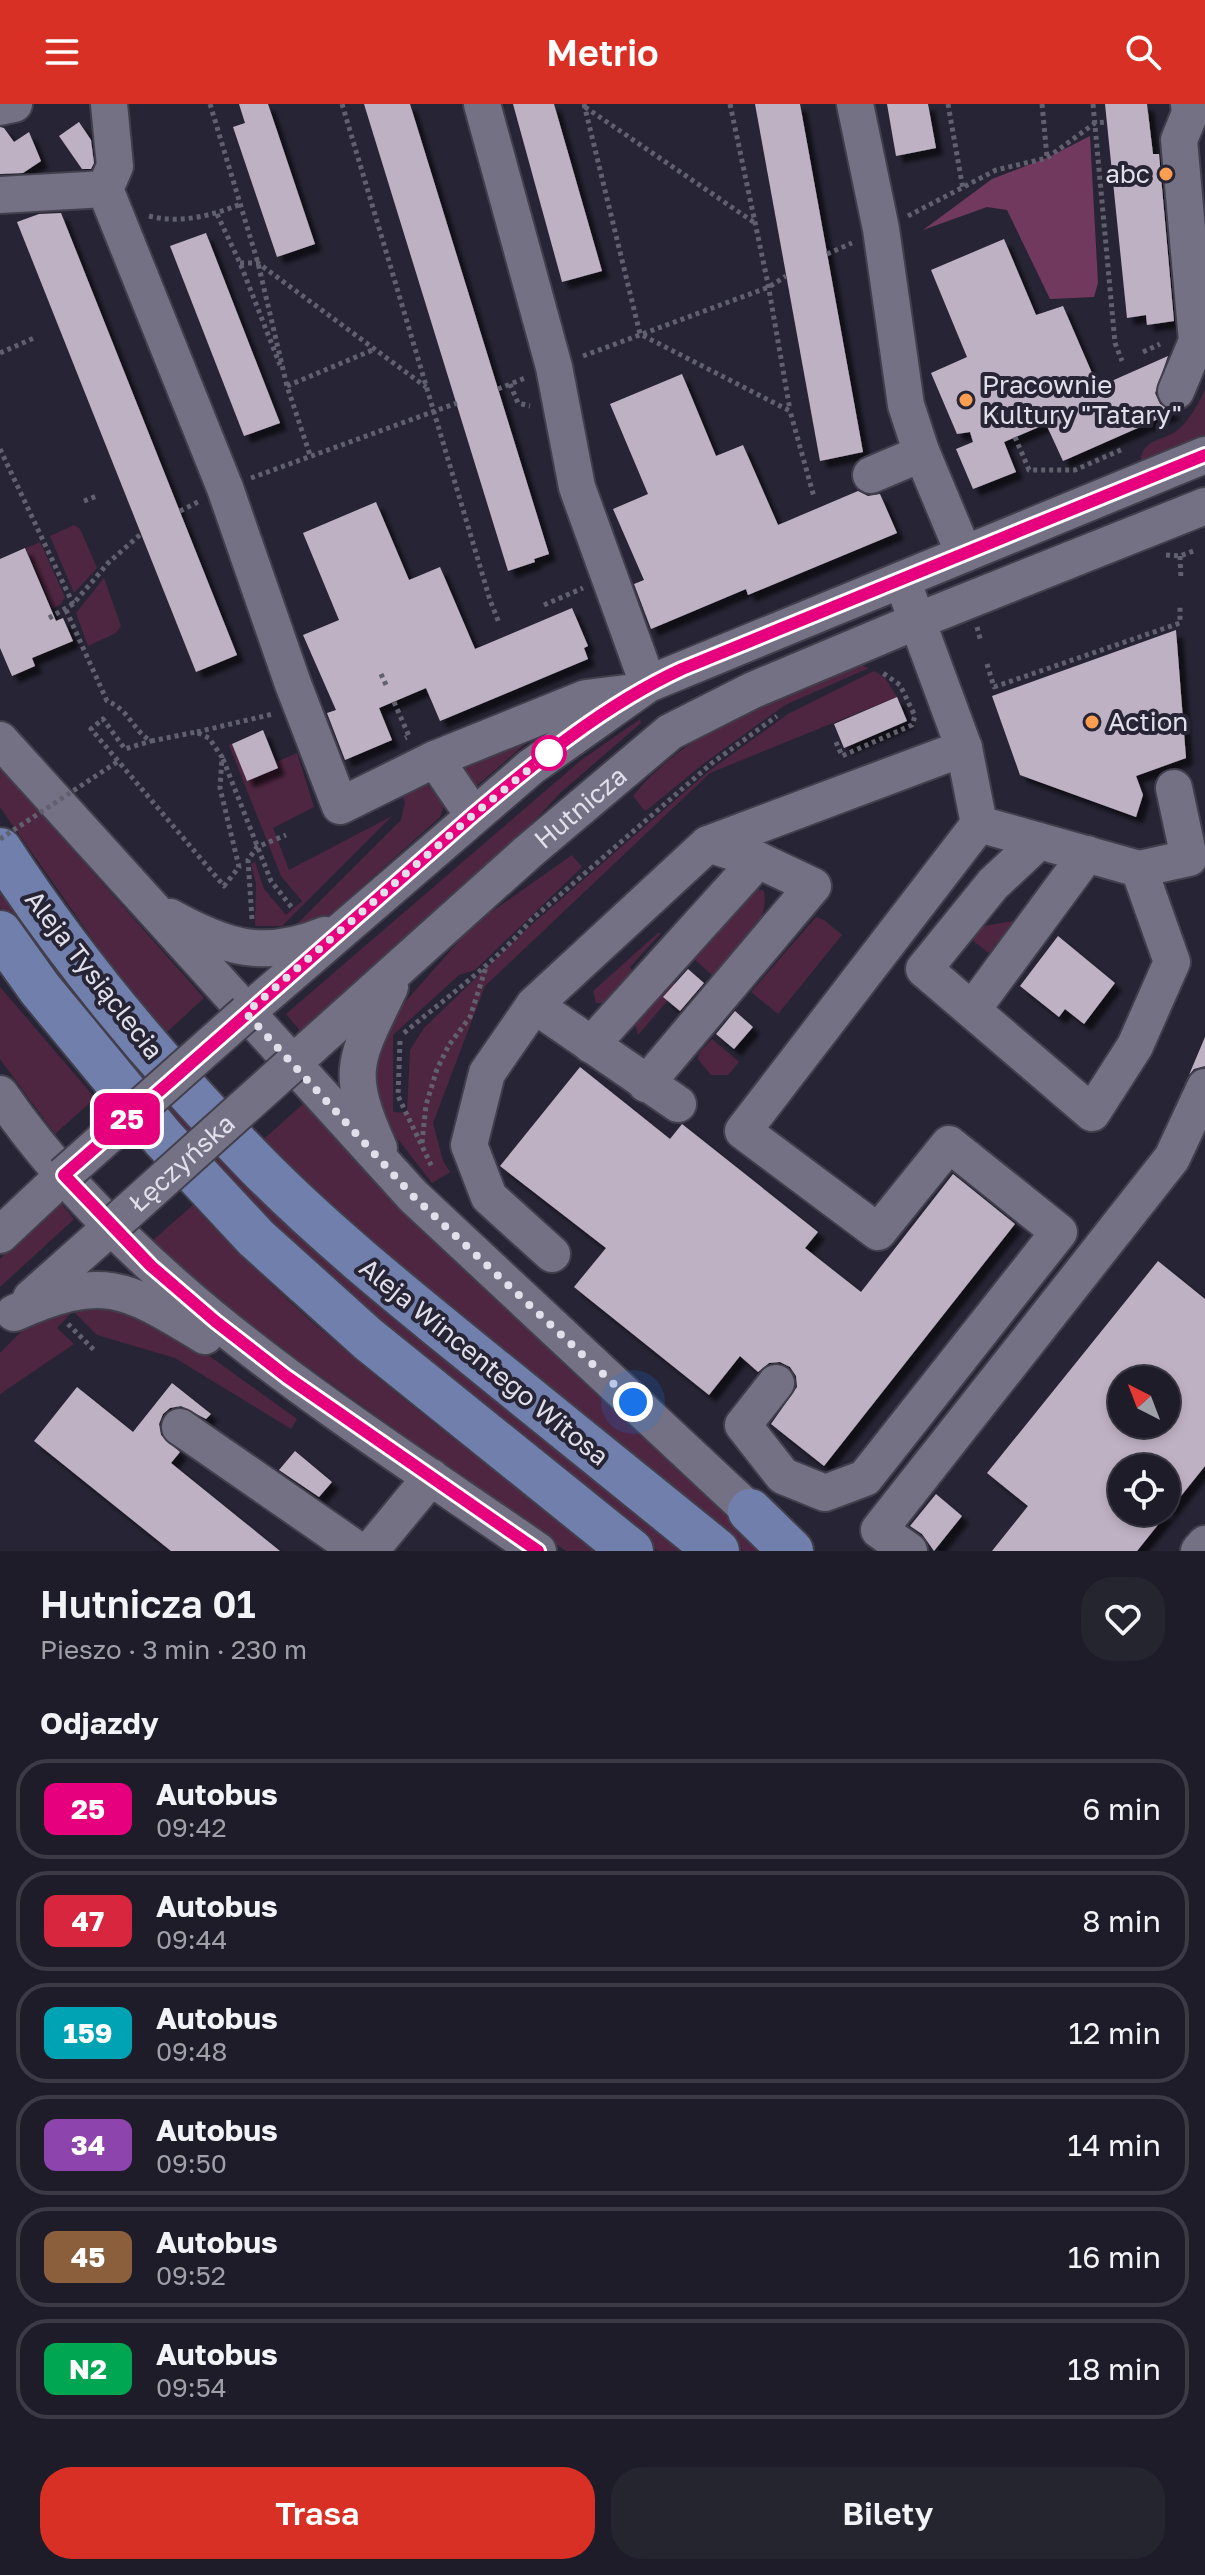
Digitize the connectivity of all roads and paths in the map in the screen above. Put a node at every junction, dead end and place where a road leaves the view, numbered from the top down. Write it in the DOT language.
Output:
graph roads {
  1 [pos="14,104"];
  2 [pos="109,104"];
  3 [pos="210,104"];
  4 [pos="342,104"];
  5 [pos="482,104"];
  6 [pos="730,104"];
  7 [pos="855,104"];
  8 [pos="948,104"];
  9 [pos="1042,104"];
  10 [pos="1093,104"];
  11 [pos="1189,104"];
  12 [pos="584,106"];
  13 [pos="0,107"];
  14 [pos="1107,122"];
  15 [pos="1095,123"];
  16 [pos="1047,158"];
  17 [pos="963,189"];
  18 [pos="0,195"];
  19 [pos="108,197"];
  20 [pos="241,204"];
  21 [pos="217,214"];
  22 [pos="756,224"];
  23 [pos="881,229"];
  24 [pos="827,254"];
  25 [pos="240,263"];
  26 [pos="258,263"];
  27 [pos="786,276"];
  28 [pos="769,287"];
  29 [pos="640,334"];
  30 [pos="34,338"];
  31 [pos="1160,344"];
  32 [pos="375,349"];
  33 [pos="1143,352"];
  34 [pos="0,353"];
  35 [pos="1122,361"];
  36 [pos="554,367"];
  37 [pos="287,386"];
  38 [pos="427,387"];
  39 [pos="498,389"];
  40 [pos="1176,391"];
  41 [pos="457,403"];
  42 [pos="434,411"];
  43 [pos="790,411"];
  44 [pos="1005,415"];
  45 [pos="1010,425"];
  46 [pos="1015,437"];
  47 [pos="0,449"];
  48 [pos="1123,449"];
  49 [pos="310,455"];
  50 [pos="1205,455"];
  51 [pos="911,458"];
  52 [pos="871,475"];
  53 [pos="225,488"];
  54 [pos="97,496"];
  55 [pos="814,497"];
  56 [pos="84,501"];
  57 [pos="1205,506"];
  58 [pos="180,511"];
  59 [pos="141,534"];
  60 [pos="964,554"];
  61 [pos="1180,556"];
  62 [pos="902,580"];
  63 [pos="1181,580"];
  64 [pos="584,588"];
  65 [pos="73,604"];
  66 [pos="1180,604"];
  67 [pos="544,605"];
  68 [pos="66,610"];
  69 [pos="49,618"];
  70 [pos="917,621"];
  71 [pos="499,623"];
  72 [pos="976,627"];
  73 [pos="981,642"];
  74 [pos="987,664"];
  75 [pos="876,668"];
  76 [pos="381,674"];
  77 [pos="387,687"];
  78 [pos="642,688"];
  79 [pos="394,702"];
  80 [pos="301,707"];
  81 [pos="196,732"];
  82 [pos="0,740"];
  83 [pos="151,741"];
  84 [pos="397,742"];
  85 [pos="836,742"];
  86 [pos="964,748"];
  87 [pos="222,757"];
  88 [pos="435,759"];
  89 [pos="117,762"];
  90 [pos="712,763"];
  91 [pos="1174,788"];
  92 [pos="473,815"];
  93 [pos="979,824"];
  94 [pos="286,835"];
  95 [pos="0,839"];
  96 [pos="1039,841"];
  97 [pos="708,844"];
  98 [pos="257,847"];
  99 [pos="0,850"];
  100 [pos="1087,854"];
  101 [pos="758,860"];
  102 [pos="1139,869"];
  103 [pos="151,907"];
  104 [pos="293,909"];
  105 [pos="342,928"];
  106 [pos="253,932"];
  107 [pos="0,933"];
  108 [pos="486,967"];
  109 [pos="398,971"];
  110 [pos="534,1005"];
  111 [pos="972,1010"];
  112 [pos="246,1013"];
  113 [pos="591,1045"];
  114 [pos="292,1064"];
  115 [pos="646,1084"];
  116 [pos="1205,1087"];
  117 [pos="0,1094"];
  118 [pos="398,1096"];
  119 [pos="678,1104"];
  120 [pos="424,1152"];
  121 [pos="257,1166"];
  122 [pos="390,1172"];
  123 [pos="64,1175"];
  124 [pos="226,1207"];
  125 [pos="112,1226"];
  126 [pos="0,1235"];
  127 [pos="552,1254"];
  128 [pos="7,1319"];
  129 [pos="70,1326"];
  130 [pos="96,1352"];
  131 [pos="287,1377"];
  132 [pos="776,1383"];
  133 [pos="180,1427"];
  134 [pos="431,1477"];
  135 [pos="750,1511"];
  136 [pos="1205,1544"];
  137 [pos="359,1551"];
  138 [pos="370,1551"];
  139 [pos="538,1551"];
  140 [pos="631,1551"];
  141 [pos="717,1551"];
  142 [pos="791,1551"];
  143 [pos="804,1551"];
  144 [pos="909,1551"];
  145 [pos="1199,1551"];
  1 -- 13 [label="street"];
  2 -- 19 [label="street"];
  3 -- 20 [label="path"];
  4 -- 38 [label="path"];
  5 -- 36 [label="street"];
  6 -- 22 [label="path"];
  7 -- 23 [label="street"];
  8 -- 17 [label="path"];
  9 -- 16 [label="path"];
  10 -- 15 [label="path"];
  11 -- 40 [label="street"];
  12 -- 22 [label="path"];
  12 -- 29 [label="path"];
  14 -- 15 [label="path"];
  15 -- 16 [label="path"];
  15 -- 35 [label="path"];
  16 -- 17 [label="path"];
  17 -- 23 [label="path"];
  18 -- 19 [label="street"];
  19 -- 21 [label="path"];
  19 -- 53 [label="street"];
  20 -- 21 [label="path"];
  20 -- 26 [label="path"];
  21 -- 25 [label="path"];
  22 -- 28 [label="path"];
  23 -- 24 [label="path"];
  23 -- 60 [label="street"];
  25 -- 26 [label="path"];
  25 -- 37 [label="path"];
  26 -- 32 [label="path"];
  26 -- 37 [label="path"];
  27 -- 28 [label="path"];
  28 -- 29 [label="path"];
  28 -- 43 [label="path"];
  29 -- 36 [label="path"];
  29 -- 43 [label="path"];
  30 -- 34 [label="path"];
  31 -- 33 [label="path"];
  32 -- 37 [label="path"];
  32 -- 38 [label="path"];
  36 -- 39 [label="path"];
  36 -- 78 [label="street"];
  37 -- 49 [label="path"];
  38 -- 42 [label="path"];
  41 -- 42 [label="path"];
  42 -- 49 [label="path"];
  42 -- 71 [label="path"];
  43 -- 55 [label="path"];
  44 -- 45 [label="path"];
  46 -- 48 [label="path"];
  47 -- 65 [label="path"];
  49 -- 53 [label="path"];
  50 -- 60 [label="street"];
  51 -- 52 [label="street"];
  53 -- 58 [label="path"];
  53 -- 80 [label="street"];
  54 -- 56 [label="path"];
  57 -- 70 [label="street, Hutnicza"];
  59 -- 65 [label="path"];
  60 -- 62 [label="street"];
  61 -- 63 [label="path"];
  62 -- 70 [label="street"];
  62 -- 78 [label="street"];
  64 -- 67 [label="path"];
  65 -- 68 [label="path"];
  66 -- 74 [label="path"];
  68 -- 69 [label="path"];
  68 -- 83 [label="path"];
  70 -- 86 [label="street"];
  70 -- 109 [label="street, Hutnicza"];
  72 -- 73 [label="path"];
  75 -- 85 [label="path"];
  76 -- 77 [label="path"];
  78 -- 88 [label="street"];
  78 -- 92 [label="street"];
  79 -- 84 [label="path"];
  80 -- 81 [label="path"];
  80 -- 88 [label="street"];
  81 -- 83 [label="path"];
  81 -- 87 [label="path"];
  82 -- 103 [label="street"];
  83 -- 89 [label="path"];
  86 -- 93 [label="street"];
  86 -- 97 [label="street"];
  87 -- 89 [label="path"];
  87 -- 98 [label="path"];
  88 -- 92 [label="street"];
  89 -- 95 [label="path, bridge"];
  90 -- 108 [label="path"];
  91 -- 102 [label="street"];
  92 -- 105 [label="street"];
  93 -- 96 [label="street"];
  93 -- 132 [label="street"];
  94 -- 98 [label="path"];
  96 -- 100 [label="street"];
  96 -- 111 [label="street"];
  97 -- 101 [label="street"];
  97 -- 110 [label="street"];
  98 -- 104 [label="path"];
  98 -- 106 [label="path"];
  99 -- 121 [label="main road, Aleja Tysiąclecia"];
  100 -- 102 [label="street"];
  100 -- 111 [label="street"];
  101 -- 113 [label="street"];
  101 -- 115 [label="street"];
  102 -- 111 [label="street"];
  103 -- 105 [label="street"];
  103 -- 112 [label="street"];
  105 -- 112 [label="street"];
  107 -- 124 [label="main road, Aleja Tysiąclecia"];
  108 -- 118 [label="path"];
  108 -- 120 [label="path"];
  109 -- 114 [label="street, Hutnicza"];
  109 -- 122 [label="street"];
  110 -- 113 [label="street"];
  110 -- 127 [label="street"];
  112 -- 114 [label="street"];
  112 -- 123 [label="street, bridge"];
  113 -- 115 [label="street"];
  114 -- 122 [label="street"];
  114 -- 125 [label="street, Łęczyńska, bridge"];
  115 -- 119 [label="street"];
  116 -- 144 [label="street"];
  117 -- 123 [label="street"];
  121 -- 141 [label="main road, Aleja Wincentego Witosa"];
  122 -- 135 [label="street"];
  123 -- 125 [label="street"];
  123 -- 126 [label="street"];
  124 -- 140 [label="main road, Aleja Wincentego Witosa"];
  125 -- 128 [label="street, Łęczyńska"];
  125 -- 131 [label="street"];
  128 -- 131 [label="street"];
  129 -- 130 [label="path"];
  131 -- 134 [label="street"];
  133 -- 137 [label="street"];
  134 -- 138 [label="street"];
  134 -- 139 [label="street"];
  135 -- 142 [label="main road"];
  135 -- 143 [label="street"];
  136 -- 145 [label="street"];
}
